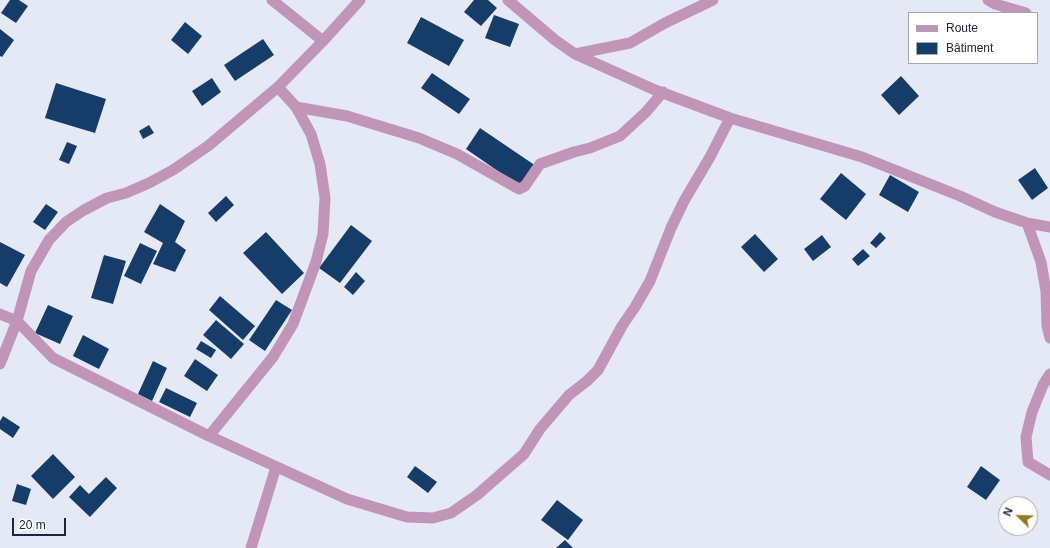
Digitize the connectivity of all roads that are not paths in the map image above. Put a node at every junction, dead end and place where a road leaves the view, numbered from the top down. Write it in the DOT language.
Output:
graph roads {
  1 [pos="272,0"];
  2 [pos="360,0"];
  3 [pos="508,0"];
  4 [pos="713,0"];
  5 [pos="988,0"];
  6 [pos="1023,12"];
  7 [pos="324,41"];
  8 [pos="575,54"];
  9 [pos="278,88"];
  10 [pos="663,92"];
  11 [pos="296,107"];
  12 [pos="730,118"];
  13 [pos="1027,223"];
  14 [pos="1050,227"];
  15 [pos="0,314"];
  16 [pos="16,321"];
  17 [pos="1050,338"];
  18 [pos="0,364"];
  19 [pos="1050,374"];
  20 [pos="209,436"];
  21 [pos="276,467"];
  22 [pos="1050,475"];
  23 [pos="251,548"];
  1 -- 7 [label="street"];
  2 -- 7 [label="street"];
  3 -- 8 [label="street"];
  4 -- 8 [label="street"];
  5 -- 6 [label="street"];
  7 -- 9 [label="street"];
  8 -- 10 [label="street"];
  9 -- 11 [label="street"];
  9 -- 16 [label="street"];
  10 -- 11 [label="street"];
  10 -- 12 [label="street"];
  11 -- 20 [label="street"];
  12 -- 13 [label="street"];
  12 -- 21 [label="street"];
  13 -- 14 [label="street"];
  13 -- 17 [label="street"];
  15 -- 16 [label="street"];
  16 -- 18 [label="street"];
  16 -- 20 [label="street"];
  19 -- 22 [label="street"];
  20 -- 21 [label="street"];
  21 -- 23 [label="street"];
}
